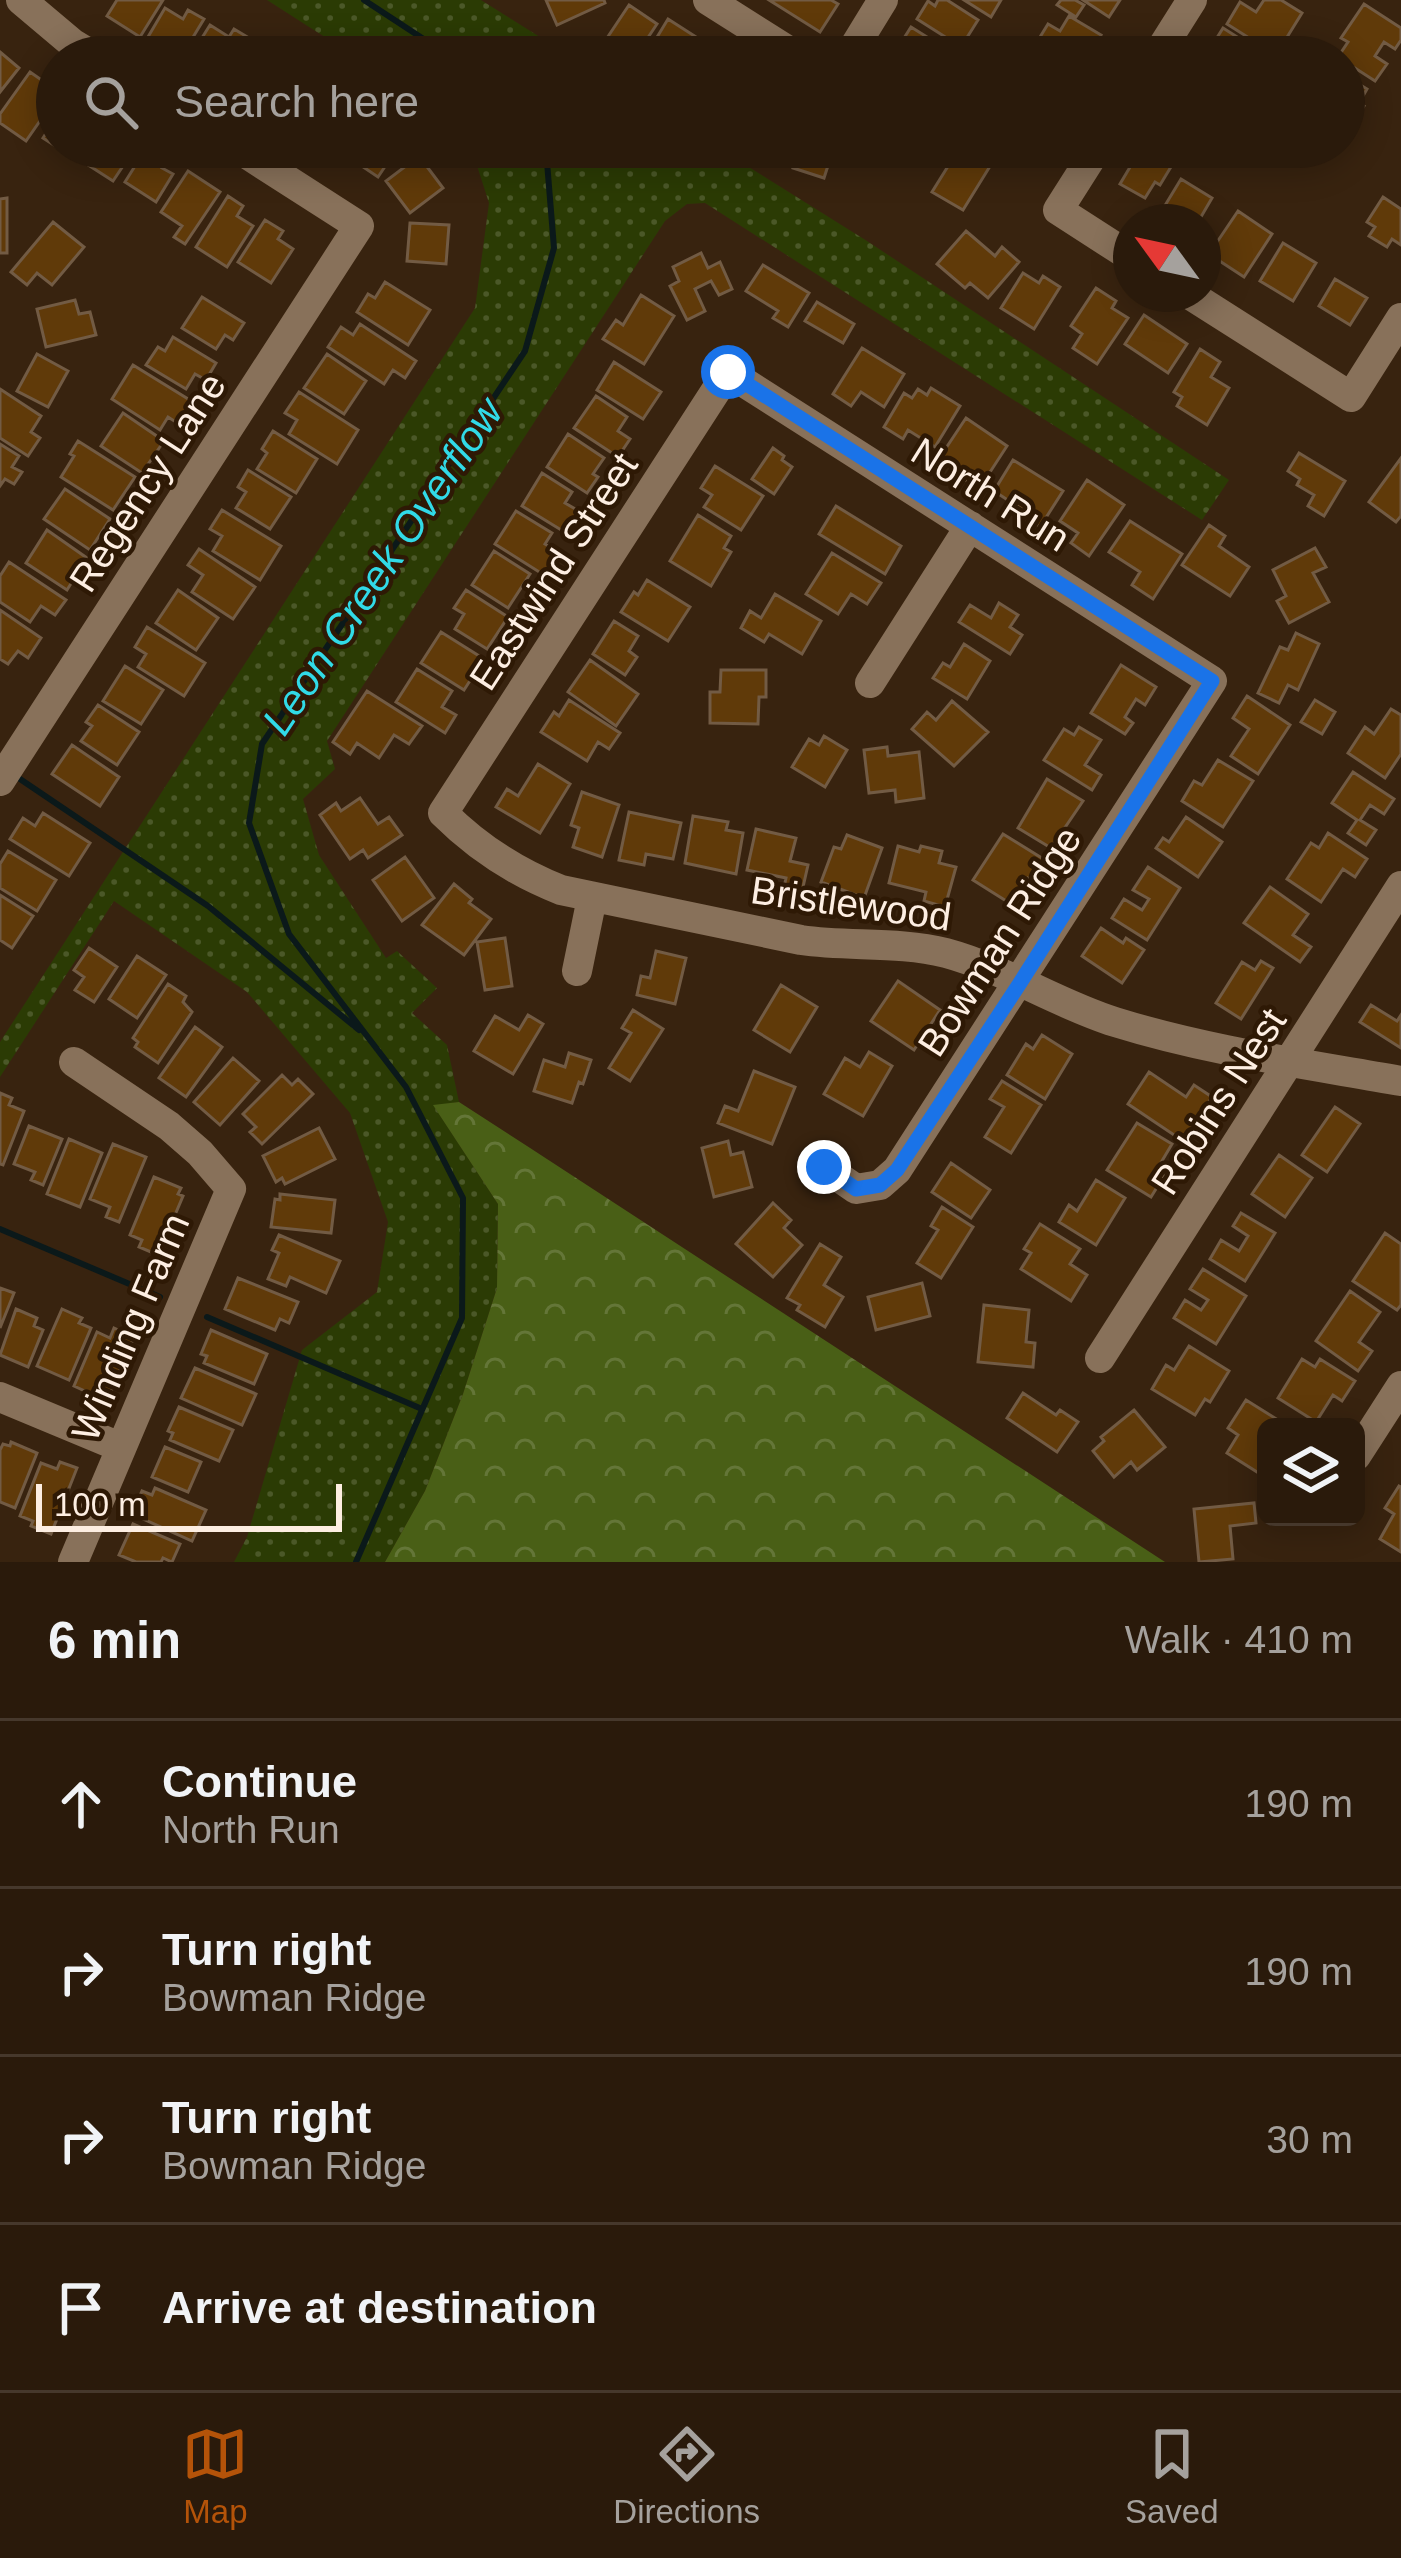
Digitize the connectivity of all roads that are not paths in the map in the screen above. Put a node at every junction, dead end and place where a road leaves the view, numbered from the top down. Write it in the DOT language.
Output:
graph roads {
  1 [pos="21,0"];
  2 [pos="708,0"];
  3 [pos="884,0"];
  4 [pos="1192,0"];
  5 [pos="64,36"];
  6 [pos="765,36"];
  7 [pos="861,36"];
  8 [pos="1169,36"];
  9 [pos="269,168"];
  10 [pos="1085,168"];
  11 [pos="1113,245"];
  12 [pos="1218,312"];
  13 [pos="1401,318"];
  14 [pos="728,372"];
  15 [pos="970,526"];
  16 [pos="1212,681"];
  17 [pos="870,682"];
  18 [pos="0,782"];
  19 [pos="443,813"];
  20 [pos="1401,886"];
  21 [pos="592,898"];
  22 [pos="577,971"];
  23 [pos="1020,983"];
  24 [pos="74,1062"];
  25 [pos="1289,1062"];
  26 [pos="1401,1081"];
  27 [pos="824,1167"];
  28 [pos="1100,1358"];
  29 [pos="1401,1386"];
  30 [pos="0,1396"];
  31 [pos="1365,1442"];
  32 [pos="120,1447"];
  33 [pos="73,1562"];
  1 -- 5 [label="street"];
  2 -- 6 [label="street"];
  3 -- 7 [label="street"];
  4 -- 8 [label="street"];
  9 -- 18 [label="street, Regency Lane"];
  10 -- 11 [label="street"];
  12 -- 13 [label="street"];
  14 -- 15 [label="street, North Run"];
  14 -- 19 [label="street, Eastwind Street"];
  15 -- 16 [label="street, North Run"];
  15 -- 17 [label="street"];
  16 -- 23 [label="street, Bowman Ridge"];
  19 -- 21 [label="street, Bristlewood"];
  20 -- 25 [label="street, Robins Nest"];
  21 -- 22 [label="street"];
  21 -- 23 [label="street, Bristlewood"];
  23 -- 25 [label="street, Bristlewood"];
  23 -- 27 [label="street, Bowman Ridge"];
  24 -- 32 [label="street, Winding Farm"];
  25 -- 26 [label="street, Bristlewood"];
  25 -- 28 [label="street, Robins Nest"];
  29 -- 31 [label="street"];
  30 -- 32 [label="street"];
  32 -- 33 [label="street, Winding Farm"];
}
